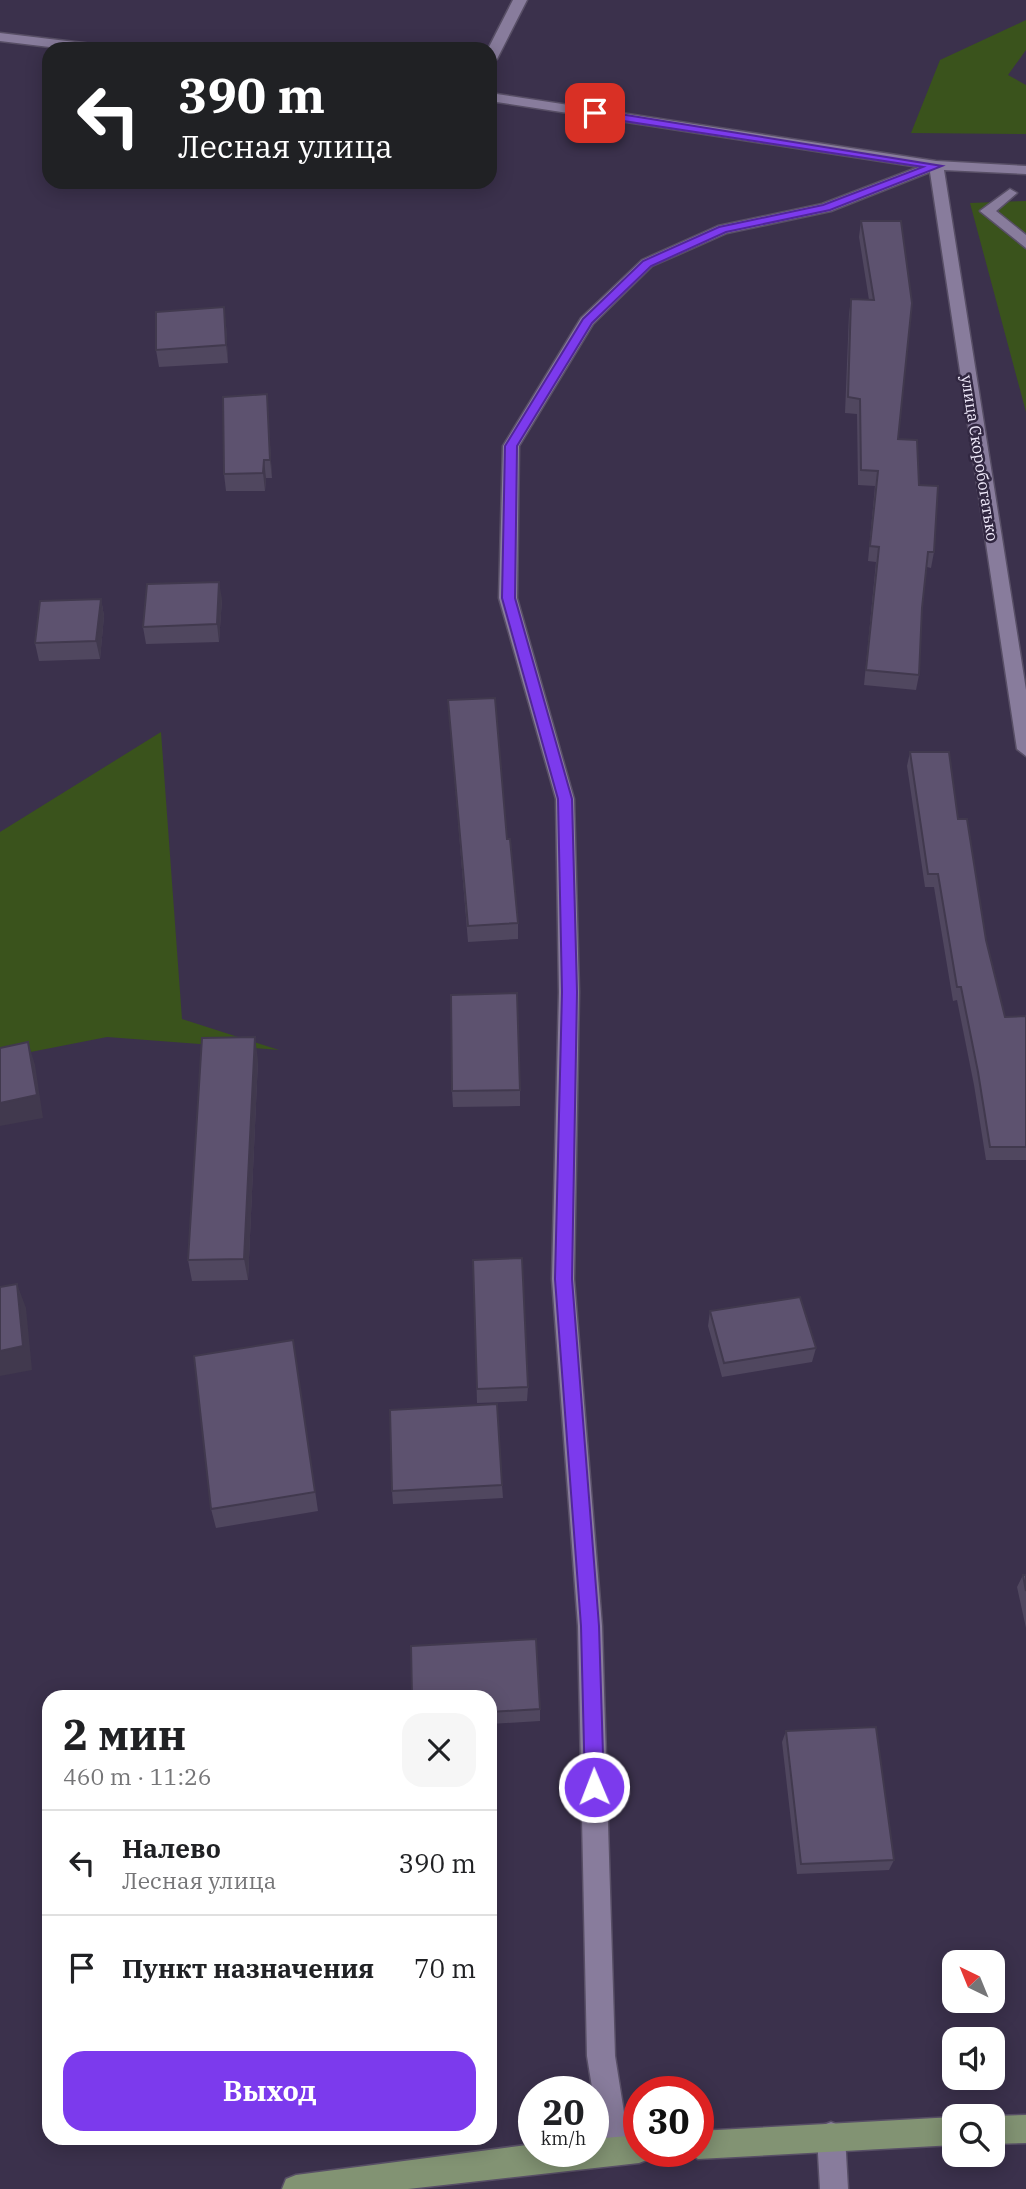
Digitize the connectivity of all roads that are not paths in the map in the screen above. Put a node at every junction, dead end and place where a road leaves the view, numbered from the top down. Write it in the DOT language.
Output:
graph roads {
  1 [pos="520,0"];
  2 [pos="0,37"];
  3 [pos="42,42"];
  4 [pos="497,45"];
  5 [pos="497,98"];
  6 [pos="936,166"];
  7 [pos="1026,170"];
  8 [pos="1010,193"];
  9 [pos="1026,243"];
  10 [pos="1026,749"];
  11 [pos="1026,2129"];
  12 [pos="1005,2130"];
  13 [pos="942,2131"];
  14 [pos="623,2135"];
  15 [pos="831,2136"];
  16 [pos="714,2144"];
  17 [pos="623,2149"];
  18 [pos="296,2189"];
  19 [pos="834,2189"];
  1 -- 4 [label="street"];
  2 -- 3 [label="street"];
  5 -- 6 [label="street"];
  6 -- 7 [label="street"];
  6 -- 10 [label="street, улица Скоробогатько"];
  6 -- 14 [label="street"];
  8 -- 9 [label="street"];
  11 -- 12 [label="main road"];
  13 -- 15 [label="main road"];
  15 -- 16 [label="main road"];
  15 -- 19 [label="street"];
  17 -- 18 [label="main road"];
}
